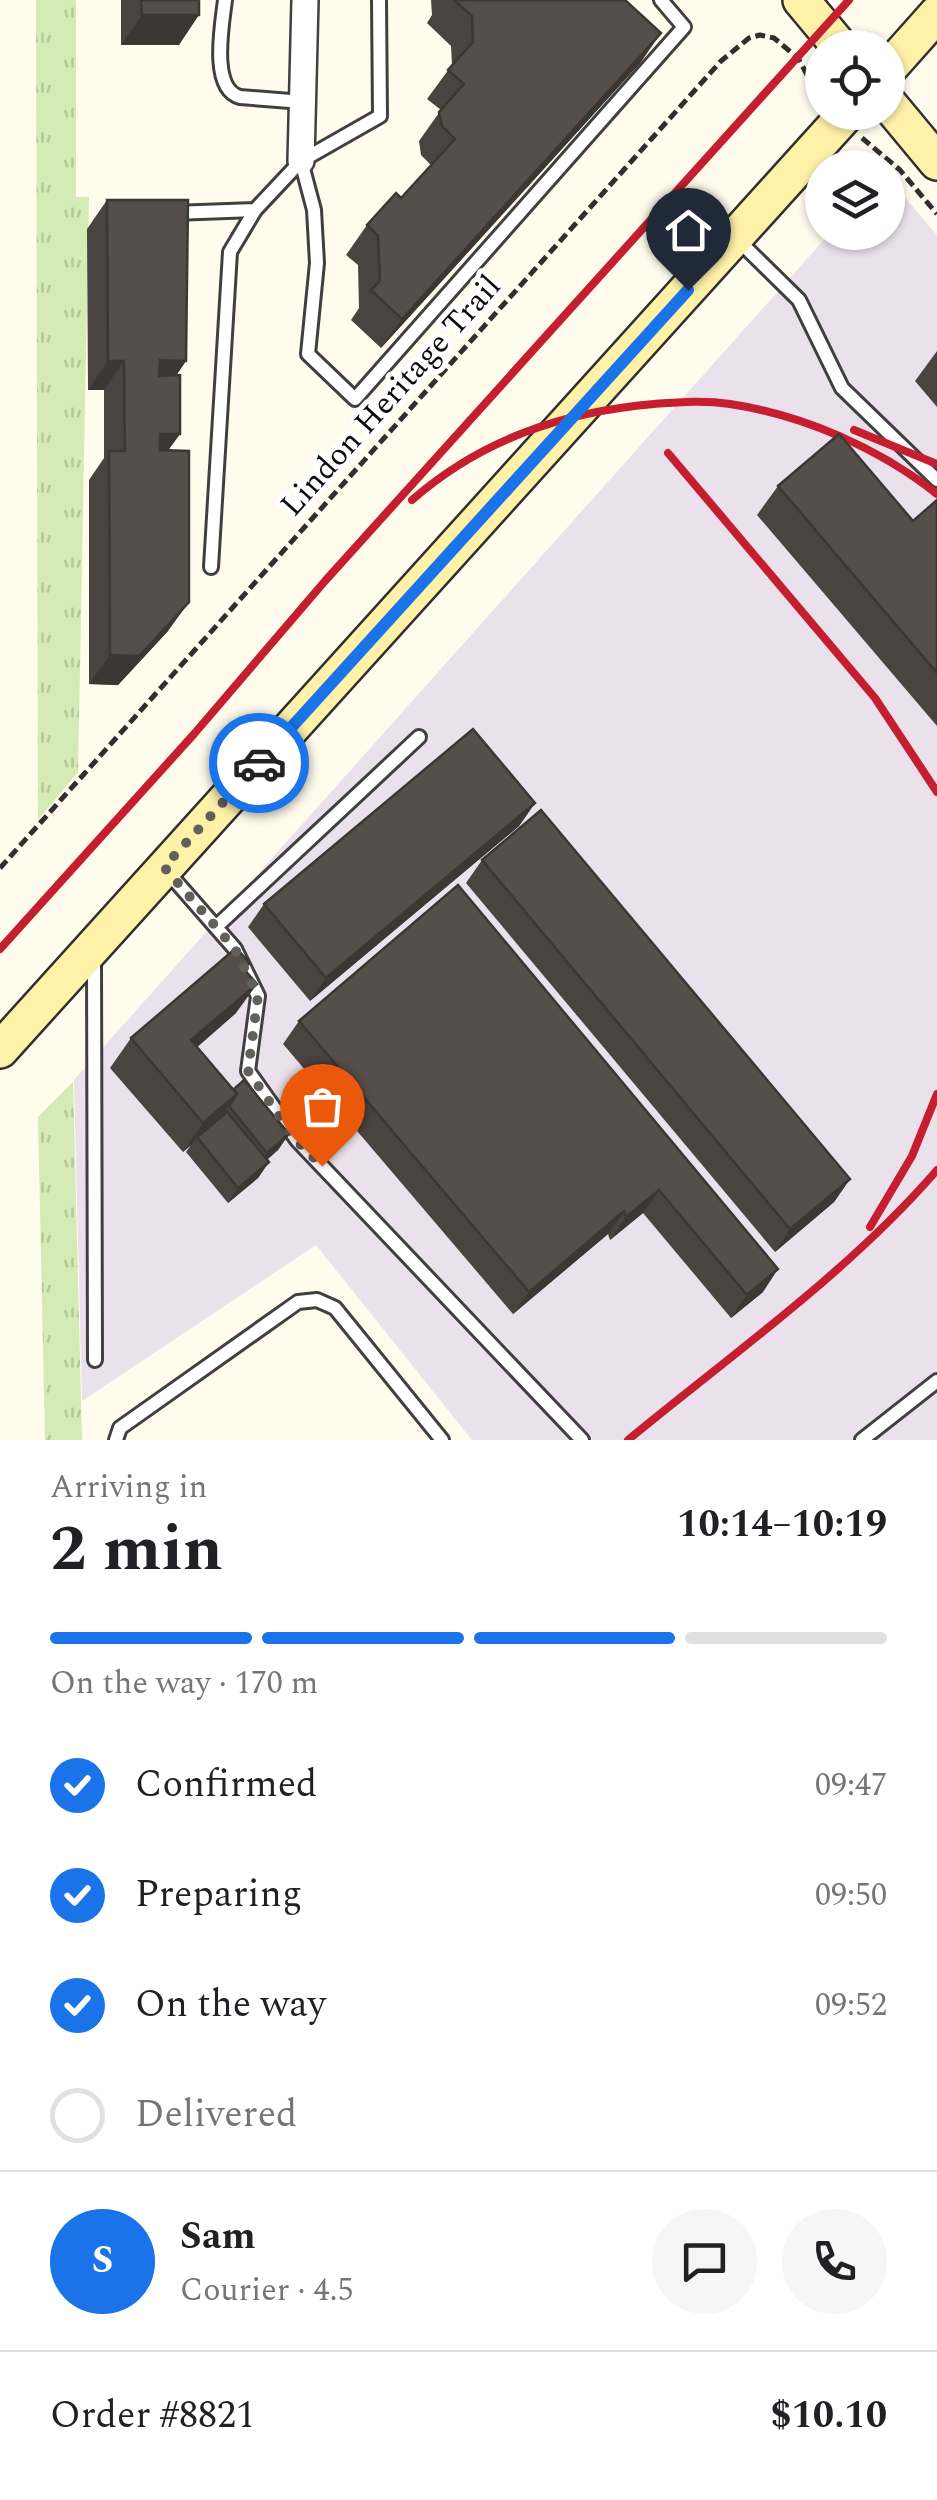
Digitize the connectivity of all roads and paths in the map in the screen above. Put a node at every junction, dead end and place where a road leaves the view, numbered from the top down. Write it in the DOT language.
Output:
graph roads {
  1 [pos="224,0"];
  2 [pos="305,0"];
  3 [pos="379,0"];
  4 [pos="662,0"];
  5 [pos="801,0"];
  6 [pos="937,14"];
  7 [pos="826,30"];
  8 [pos="905,50"];
  9 [pos="805,67"];
  10 [pos="303,102"];
  11 [pos="905,123"];
  12 [pos="823,130"];
  13 [pos="858,130"];
  14 [pos="302,161"];
  15 [pos="937,162"];
  16 [pos="255,210"];
  17 [pos="165,214"];
  18 [pos="937,214"];
  19 [pos="736,238"];
  20 [pos="937,480"];
  21 [pos="210,567"];
  22 [pos="419,737"];
  23 [pos="164,867"];
  24 [pos="0,868"];
  25 [pos="216,927"];
  26 [pos="94,943"];
  27 [pos="0,1050"];
  28 [pos="95,1360"];
  29 [pos="937,1382"];
  30 [pos="116,1440"];
  31 [pos="442,1440"];
  32 [pos="582,1440"];
  33 [pos="862,1440"];
  1 -- 10 [label="lane"];
  2 -- 10 [label="street"];
  3 -- 14 [label="lane"];
  4 -- 14 [label="lane"];
  5 -- 7 [label="main road"];
  6 -- 8 [label="main road"];
  9 -- 24 [label="path, Lindon Heritage Trail"];
  10 -- 14 [label="street"];
  11 -- 15 [label="main road"];
  12 -- 19 [label="main road"];
  13 -- 18 [label="path, Lindon Heritage Trail"];
  14 -- 16 [label="lane"];
  16 -- 17 [label="lane"];
  16 -- 21 [label="lane"];
  19 -- 20 [label="lane"];
  19 -- 23 [label="main road"];
  22 -- 25 [label="lane"];
  23 -- 25 [label="lane"];
  23 -- 26 [label="main road"];
  25 -- 32 [label="lane"];
  26 -- 27 [label="main road"];
  26 -- 28 [label="lane"];
  29 -- 33 [label="lane"];
  30 -- 31 [label="lane"];
}
